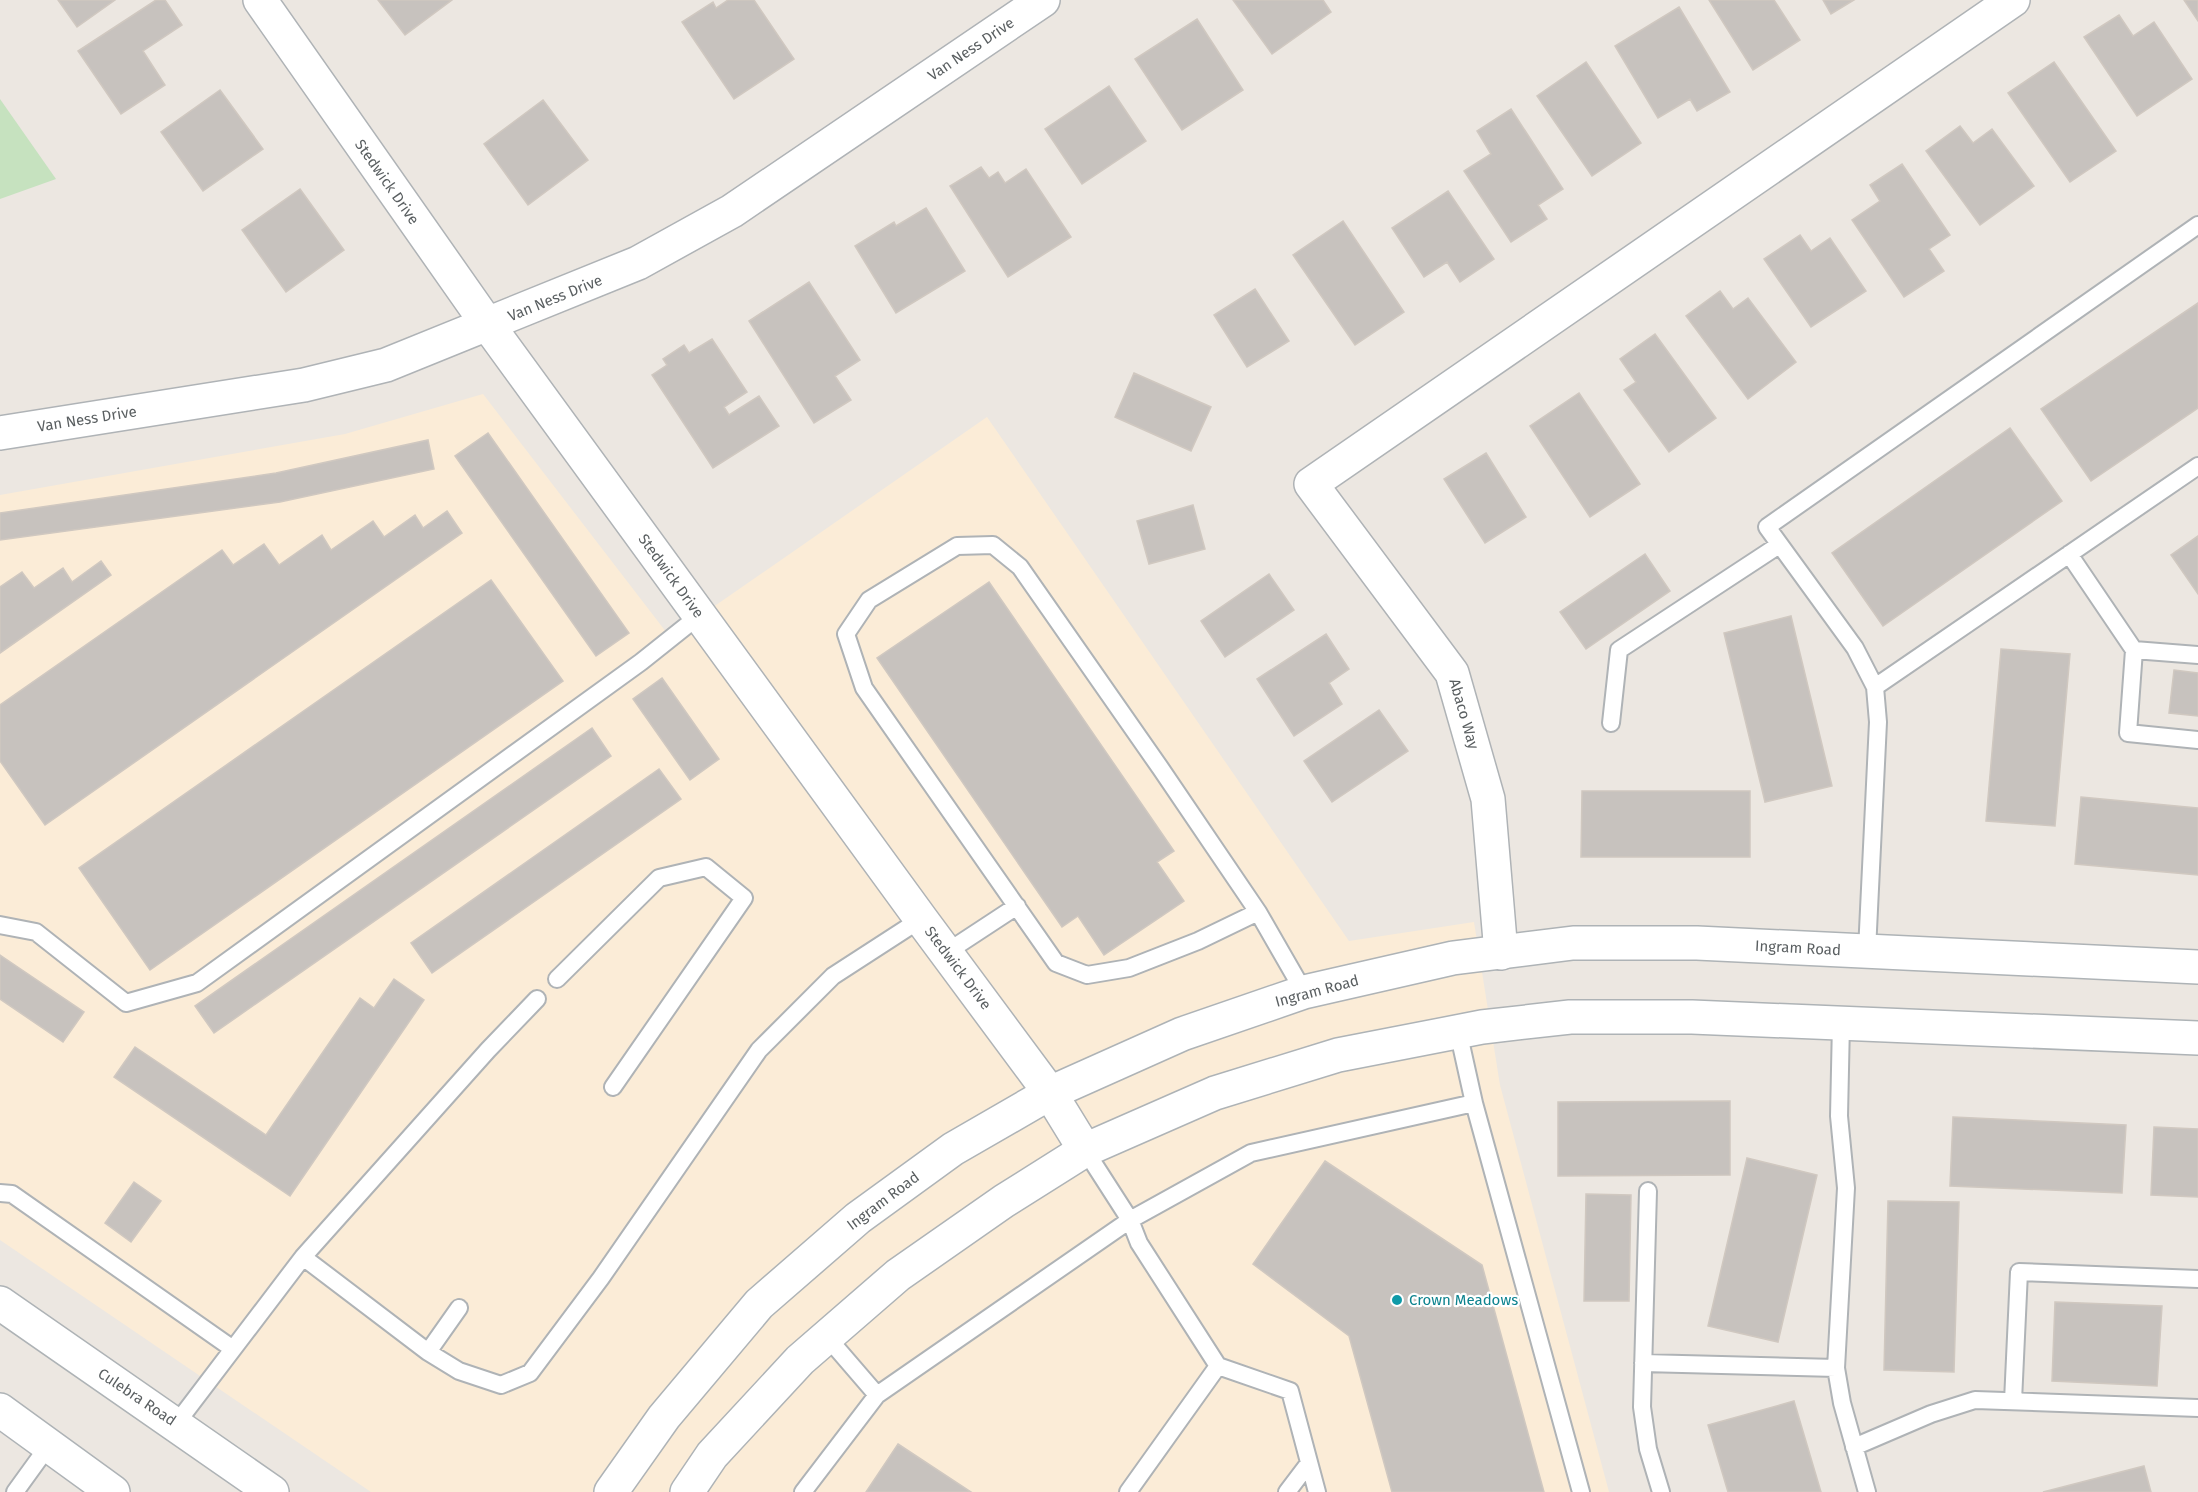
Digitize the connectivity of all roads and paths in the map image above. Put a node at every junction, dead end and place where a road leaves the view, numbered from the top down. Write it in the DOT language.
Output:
graph roads {
  1 [pos="260,0"];
  2 [pos="1043,0"];
  3 [pos="2013,0"];
  4 [pos="2198,225"];
  5 [pos="488,325"];
  6 [pos="0,433"];
  7 [pos="2198,466"];
  8 [pos="1779,544"];
  9 [pos="2069,554"];
  10 [pos="700,615"];
  11 [pos="2134,650"];
  12 [pos="2198,655"];
  13 [pos="1875,687"];
  14 [pos="1611,723"];
  15 [pos="2198,740"];
  16 [pos="1017,906"];
  17 [pos="1258,912"];
  18 [pos="921,920"];
  19 [pos="0,925"];
  20 [pos="1867,951"];
  21 [pos="947,952"];
  22 [pos="1501,953"];
  23 [pos="2198,967"];
  24 [pos="557,979"];
  25 [pos="1304,992"];
  26 [pos="537,999"];
  27 [pos="1841,1023"];
  28 [pos="1458,1031"];
  29 [pos="2198,1038"];
  30 [pos="613,1087"];
  31 [pos="1050,1093"];
  32 [pos="1474,1103"];
  33 [pos="1085,1150"];
  34 [pos="1648,1191"];
  35 [pos="0,1193"];
  36 [pos="1130,1220"];
  37 [pos="303,1257"];
  38 [pos="2198,1279"];
  39 [pos="0,1303"];
  40 [pos="459,1308"];
  41 [pos="827,1337"];
  42 [pos="233,1349"];
  43 [pos="428,1352"];
  44 [pos="1643,1363"];
  45 [pos="1218,1366"];
  46 [pos="1836,1368"];
  47 [pos="877,1395"];
  48 [pos="2013,1401"];
  49 [pos="2198,1408"];
  50 [pos="0,1410"];
  51 [pos="176,1424"];
  52 [pos="49,1445"];
  53 [pos="1854,1447"];
  54 [pos="1309,1463"];
  55 [pos="15,1492"];
  56 [pos="113,1492"];
  57 [pos="272,1492"];
  58 [pos="611,1492"];
  59 [pos="687,1492"];
  60 [pos="803,1492"];
  61 [pos="1128,1492"];
  62 [pos="1287,1492"];
  63 [pos="1317,1492"];
  64 [pos="1581,1492"];
  65 [pos="1661,1492"];
  66 [pos="1867,1492"];
  1 -- 5 [label="street, Stedwick Drive"];
  2 -- 5 [label="street, Van Ness Drive"];
  3 -- 22 [label="street, Abaco Way"];
  4 -- 8 [label="lane"];
  5 -- 6 [label="street, Van Ness Drive"];
  5 -- 10 [label="street, Stedwick Drive"];
  7 -- 9 [label="lane"];
  8 -- 13 [label="lane"];
  8 -- 14 [label="lane"];
  9 -- 11 [label="lane"];
  9 -- 13 [label="lane"];
  10 -- 18 [label="street, Stedwick Drive"];
  10 -- 19 [label="lane"];
  11 -- 12 [label="lane"];
  11 -- 15 [label="lane"];
  13 -- 20 [label="lane"];
  16 -- 17 [label="lane"];
  16 -- 17 [label="lane"];
  16 -- 21 [label="lane"];
  17 -- 25 [label="lane"];
  18 -- 21 [label="street, Stedwick Drive"];
  18 -- 43 [label="lane"];
  20 -- 22 [label="street, Ingram Road"];
  20 -- 23 [label="street, Ingram Road"];
  21 -- 31 [label="street, Stedwick Drive"];
  22 -- 25 [label="street, Ingram Road"];
  24 -- 30 [label="lane"];
  25 -- 31 [label="street, Ingram Road"];
  26 -- 37 [label="lane"];
  27 -- 28 [label="street"];
  27 -- 29 [label="street"];
  27 -- 46 [label="lane"];
  28 -- 32 [label="lane"];
  28 -- 33 [label="street"];
  31 -- 33 [label="street, Stedwick Drive"];
  31 -- 58 [label="street, Ingram Road"];
  32 -- 36 [label="lane"];
  32 -- 64 [label="lane"];
  33 -- 36 [label="lane"];
  33 -- 41 [label="street"];
  34 -- 44 [label="lane"];
  35 -- 42 [label="lane"];
  36 -- 45 [label="lane"];
  36 -- 47 [label="lane"];
  37 -- 42 [label="lane"];
  37 -- 43 [label="lane"];
  38 -- 48 [label="lane"];
  39 -- 51 [label="street, Culebra Road"];
  40 -- 43 [label="lane"];
  41 -- 47 [label="lane"];
  41 -- 59 [label="street"];
  42 -- 51 [label="lane"];
  44 -- 46 [label="lane"];
  44 -- 65 [label="lane"];
  45 -- 54 [label="lane"];
  45 -- 61 [label="lane"];
  46 -- 53 [label="lane"];
  47 -- 60 [label="lane"];
  48 -- 49 [label="lane"];
  48 -- 53 [label="lane"];
  50 -- 52 [label="street"];
  51 -- 57 [label="street, Culebra Road"];
  52 -- 55 [label="lane"];
  52 -- 56 [label="street"];
  53 -- 66 [label="lane"];
  54 -- 62 [label="lane"];
  54 -- 63 [label="lane"];
}
